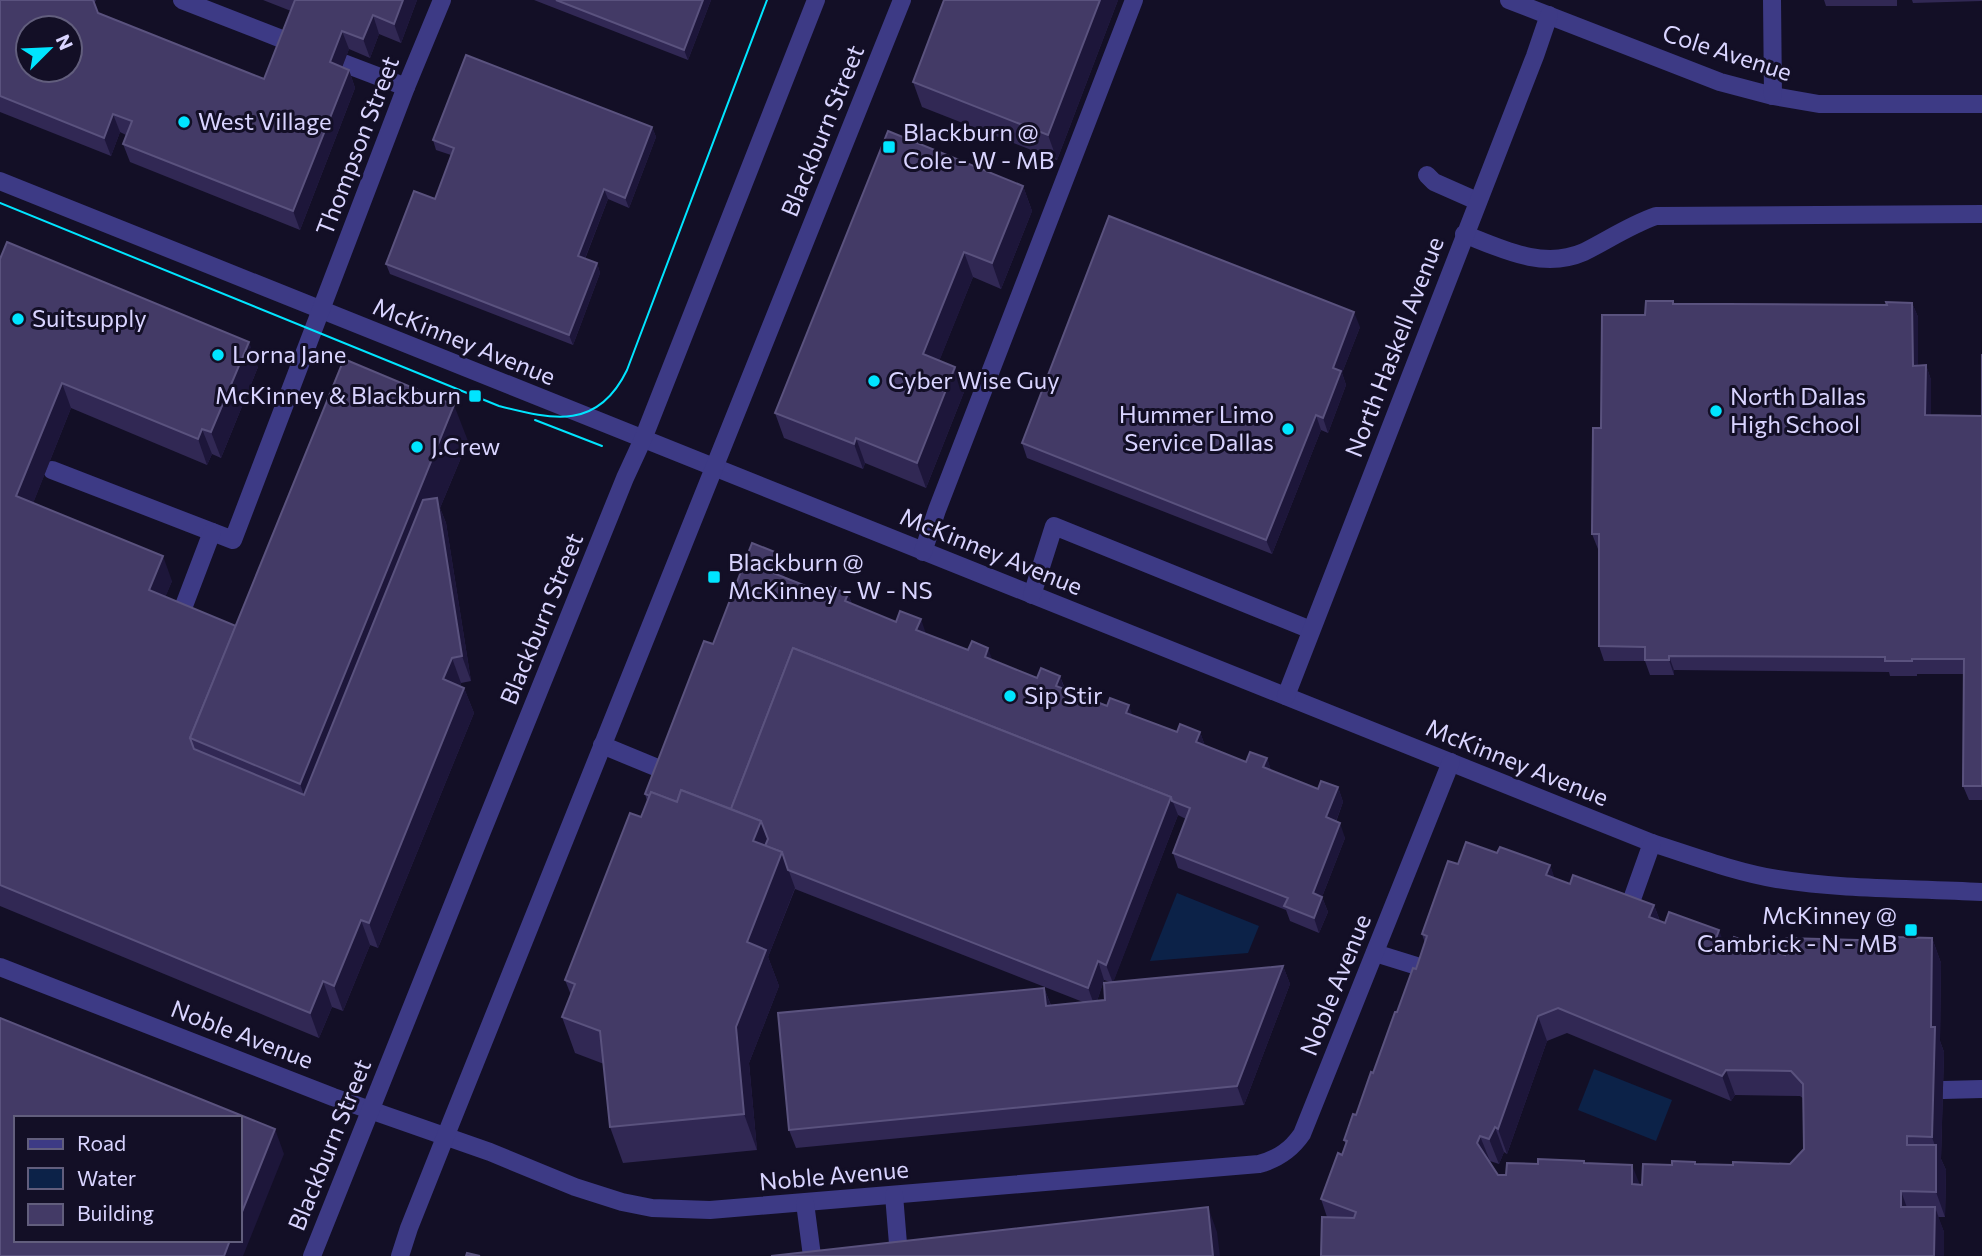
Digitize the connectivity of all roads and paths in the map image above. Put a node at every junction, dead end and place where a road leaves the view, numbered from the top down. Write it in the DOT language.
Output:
graph roads {
  1 [pos="182,0"];
  2 [pos="442,0"];
  3 [pos="817,0"];
  4 [pos="902,0"];
  5 [pos="1134,0"];
  6 [pos="1508,0"];
  7 [pos="1772,0"];
  8 [pos="1549,15"];
  9 [pos="292,43"];
  10 [pos="344,63"];
  11 [pos="406,88"];
  12 [pos="1773,96"];
  13 [pos="1982,104"];
  14 [pos="1427,175"];
  15 [pos="0,181"];
  16 [pos="1477,201"];
  17 [pos="1982,214"];
  18 [pos="1464,234"];
  19 [pos="320,310"];
  20 [pos="643,439"];
  21 [pos="714,468"];
  22 [pos="52,470"];
  23 [pos="212,532"];
  24 [pos="923,551"];
  25 [pos="1032,595"];
  26 [pos="177,624"];
  27 [pos="1311,630"];
  28 [pos="1286,696"];
  29 [pos="602,745"];
  30 [pos="1451,762"];
  31 [pos="665,771"];
  32 [pos="1652,843"];
  33 [pos="1982,892"];
  34 [pos="1626,916"];
  35 [pos="1375,953"];
  36 [pos="0,967"];
  37 [pos="1433,971"];
  38 [pos="1982,1089"];
  39 [pos="1943,1090"];
  40 [pos="370,1109"];
  41 [pos="446,1135"];
  42 [pos="894,1195"];
  43 [pos="805,1203"];
  44 [pos="312,1256"];
  45 [pos="400,1256"];
  46 [pos="812,1256"];
  47 [pos="899,1256"];
  1 -- 9 [label="street"];
  2 -- 11 [label="street, Thompson Street"];
  3 -- 20 [label="street, Blackburn Street"];
  4 -- 21 [label="street, Blackburn Street"];
  5 -- 24 [label="street"];
  6 -- 8 [label="street, Cole Avenue"];
  7 -- 12 [label="street"];
  8 -- 12 [label="street, Cole Avenue"];
  8 -- 16 [label="street, North Haskell Avenue"];
  10 -- 11 [label="street"];
  11 -- 19 [label="street, Thompson Street"];
  12 -- 13 [label="street, Cole Avenue"];
  14 -- 16 [label="street"];
  15 -- 19 [label="street, McKinney Avenue"];
  16 -- 18 [label="street, North Haskell Avenue"];
  17 -- 18 [label="street"];
  18 -- 27 [label="street, North Haskell Avenue"];
  19 -- 20 [label="street, McKinney Avenue"];
  19 -- 23 [label="street, Thompson Street"];
  20 -- 21 [label="street, McKinney Avenue"];
  20 -- 40 [label="street, Blackburn Street"];
  21 -- 24 [label="street, McKinney Avenue"];
  21 -- 29 [label="street, Blackburn Street"];
  22 -- 23 [label="street"];
  23 -- 26 [label="street"];
  24 -- 25 [label="street, McKinney Avenue"];
  25 -- 27 [label="street"];
  25 -- 28 [label="street, McKinney Avenue"];
  27 -- 28 [label="street, North Haskell Avenue"];
  28 -- 30 [label="street, McKinney Avenue"];
  29 -- 31 [label="street"];
  29 -- 41 [label="street, Blackburn Street"];
  30 -- 32 [label="street, McKinney Avenue"];
  30 -- 35 [label="street, Noble Avenue"];
  32 -- 33 [label="street, McKinney Avenue"];
  32 -- 34 [label="street"];
  35 -- 37 [label="street"];
  35 -- 42 [label="street, Noble Avenue"];
  36 -- 40 [label="street, Noble Avenue"];
  38 -- 39 [label="street"];
  40 -- 41 [label="street, Noble Avenue"];
  40 -- 44 [label="street, Blackburn Street"];
  41 -- 43 [label="street, Noble Avenue"];
  41 -- 45 [label="street, Blackburn Street"];
  42 -- 43 [label="street, Noble Avenue"];
  42 -- 47 [label="street"];
  43 -- 46 [label="street"];
}
